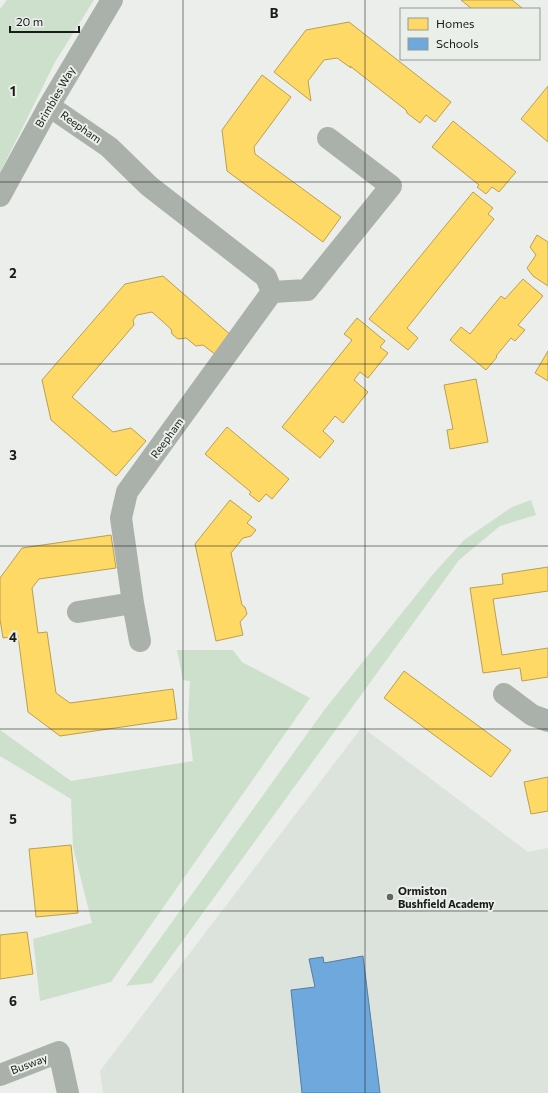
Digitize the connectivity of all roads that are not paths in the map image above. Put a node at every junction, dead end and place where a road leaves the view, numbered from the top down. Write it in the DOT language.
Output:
graph roads {
  1 [pos="112,0"];
  2 [pos="49,106"];
  3 [pos="328,138"];
  4 [pos="0,196"];
  5 [pos="272,292"];
  6 [pos="133,603"];
  7 [pos="78,612"];
  8 [pos="140,641"];
  9 [pos="504,694"];
  10 [pos="548,731"];
  11 [pos="0,1075"];
  12 [pos="68,1093"];
  1 -- 2 [label="street, Brimbles Way"];
  2 -- 4 [label="street, Brimbles Way"];
  2 -- 5 [label="street, Reepham"];
  3 -- 5 [label="street"];
  5 -- 6 [label="street, Reepham"];
  6 -- 7 [label="street"];
  6 -- 8 [label="street, Reepham"];
  9 -- 10 [label="street"];
  11 -- 12 [label="street, Busway"];
}
